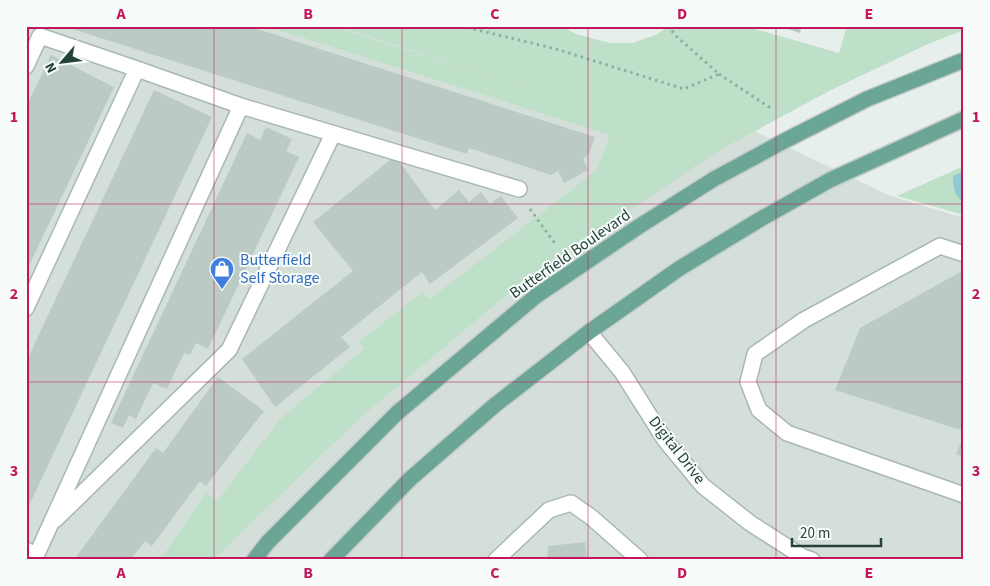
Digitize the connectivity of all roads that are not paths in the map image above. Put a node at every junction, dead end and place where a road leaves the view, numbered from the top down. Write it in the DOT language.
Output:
graph roads {
  1 [pos="964,60"];
  2 [pos="26,66"];
  3 [pos="137,69"];
  4 [pos="241,106"];
  5 [pos="964,119"];
  6 [pos="333,134"];
  7 [pos="519,189"];
  8 [pos="964,254"];
  9 [pos="26,308"];
  10 [pos="589,332"];
  11 [pos="964,495"];
  12 [pos="49,527"];
  13 [pos="26,550"];
  14 [pos="254,560"];
  15 [pos="331,560"];
  16 [pos="496,560"];
  17 [pos="640,560"];
  18 [pos="812,560"];
  1 -- 14 [label="main road, Butterfield Boulevard"];
  2 -- 3 [label="street"];
  3 -- 4 [label="street"];
  3 -- 9 [label="street"];
  4 -- 6 [label="street"];
  4 -- 12 [label="street"];
  5 -- 10 [label="main road"];
  6 -- 7 [label="street"];
  6 -- 12 [label="street"];
  8 -- 11 [label="street"];
  10 -- 15 [label="main road"];
  10 -- 18 [label="street, Digital Drive"];
  12 -- 13 [label="street"];
  16 -- 17 [label="street"];
}
